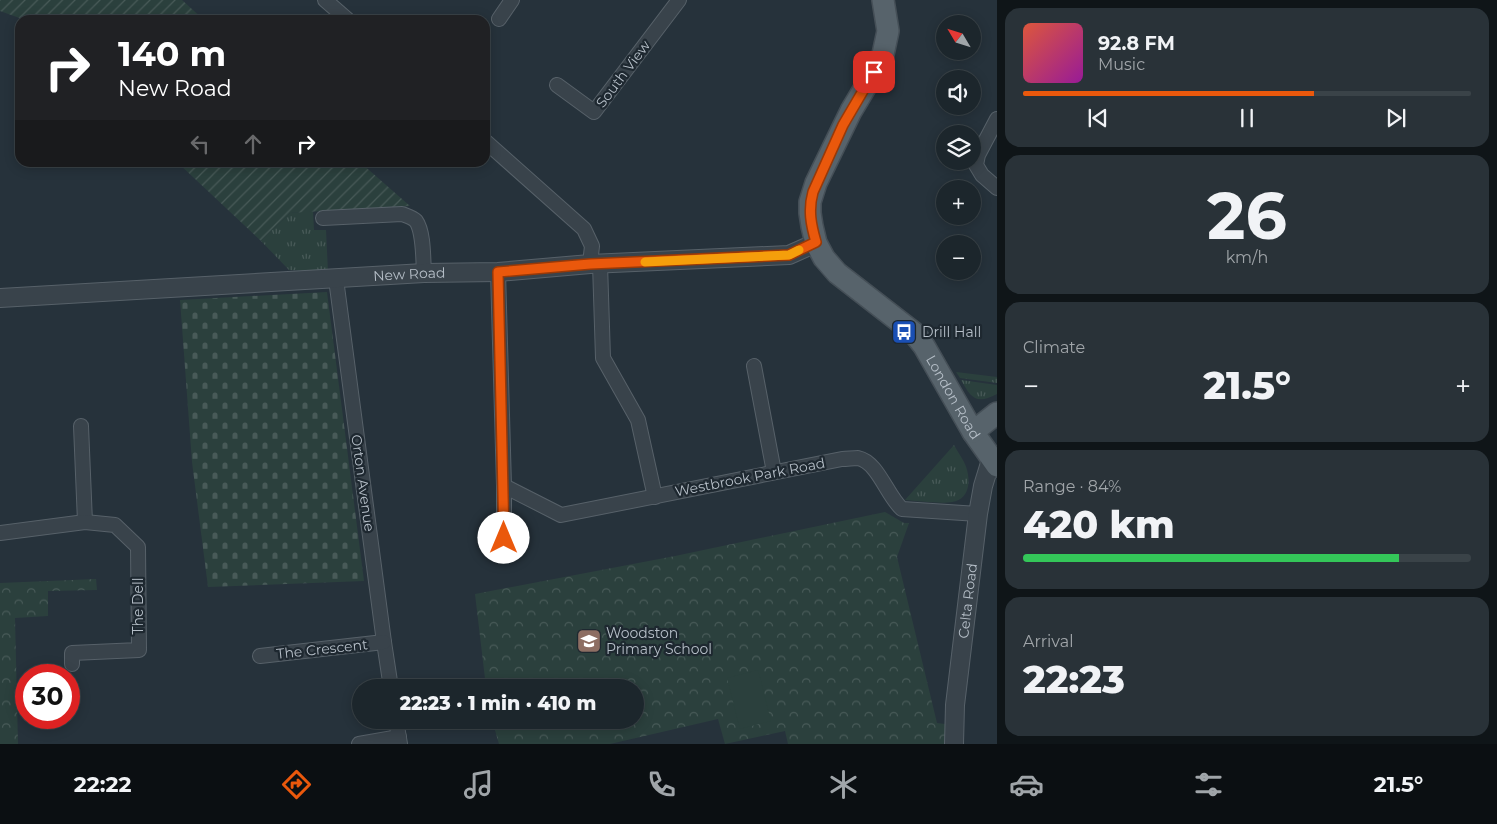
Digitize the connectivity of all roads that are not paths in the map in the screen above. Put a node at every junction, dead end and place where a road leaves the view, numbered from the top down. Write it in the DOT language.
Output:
graph roads {
  1 [pos="325,0"];
  2 [pos="512,0"];
  3 [pos="679,0"];
  4 [pos="883,0"];
  5 [pos="342,15"];
  6 [pos="499,19"];
  7 [pos="558,85"];
  8 [pos="997,119"];
  9 [pos="490,145"];
  10 [pos="997,188"];
  11 [pos="323,218"];
  12 [pos="816,242"];
  13 [pos="595,264"];
  14 [pos="498,272"];
  15 [pos="424,274"];
  16 [pos="336,279"];
  17 [pos="0,298"];
  18 [pos="754,366"];
  19 [pos="997,413"];
  20 [pos="81,426"];
  21 [pos="973,432"];
  22 [pos="994,463"];
  23 [pos="774,472"];
  24 [pos="504,486"];
  25 [pos="655,497"];
  26 [pos="978,514"];
  27 [pos="84,522"];
  28 [pos="0,533"];
  29 [pos="504,538"];
  30 [pos="384,642"];
  31 [pos="260,656"];
  32 [pos="72,664"];
  33 [pos="390,679"];
  34 [pos="400,741"];
  35 [pos="359,744"];
  36 [pos="954,744"];
  1 -- 5 [label="street"];
  2 -- 6 [label="street"];
  3 -- 7 [label="street, South View"];
  4 -- 12 [label="main road, London Road"];
  8 -- 10 [label="street"];
  9 -- 13 [label="street"];
  11 -- 15 [label="street"];
  12 -- 13 [label="street, New Road"];
  12 -- 21 [label="main road, London Road"];
  13 -- 14 [label="street, New Road"];
  13 -- 25 [label="street"];
  14 -- 15 [label="street, New Road"];
  14 -- 24 [label="street"];
  15 -- 16 [label="street, New Road"];
  16 -- 17 [label="street, New Road"];
  16 -- 30 [label="street, Orton Avenue"];
  18 -- 23 [label="street"];
  19 -- 21 [label="main road"];
  20 -- 27 [label="street"];
  21 -- 22 [label="main road, London Road"];
  22 -- 26 [label="street, Celta Road"];
  23 -- 25 [label="street, Westbrook Park Road"];
  23 -- 26 [label="street, Westbrook Park Road"];
  24 -- 25 [label="street, Westbrook Park Road"];
  24 -- 29 [label="street"];
  26 -- 36 [label="street, Celta Road"];
  27 -- 28 [label="street, The Dell"];
  27 -- 32 [label="street, The Dell"];
  30 -- 31 [label="street, The Crescent"];
  30 -- 33 [label="street, Orton Avenue"];
  34 -- 35 [label="street"];
}
